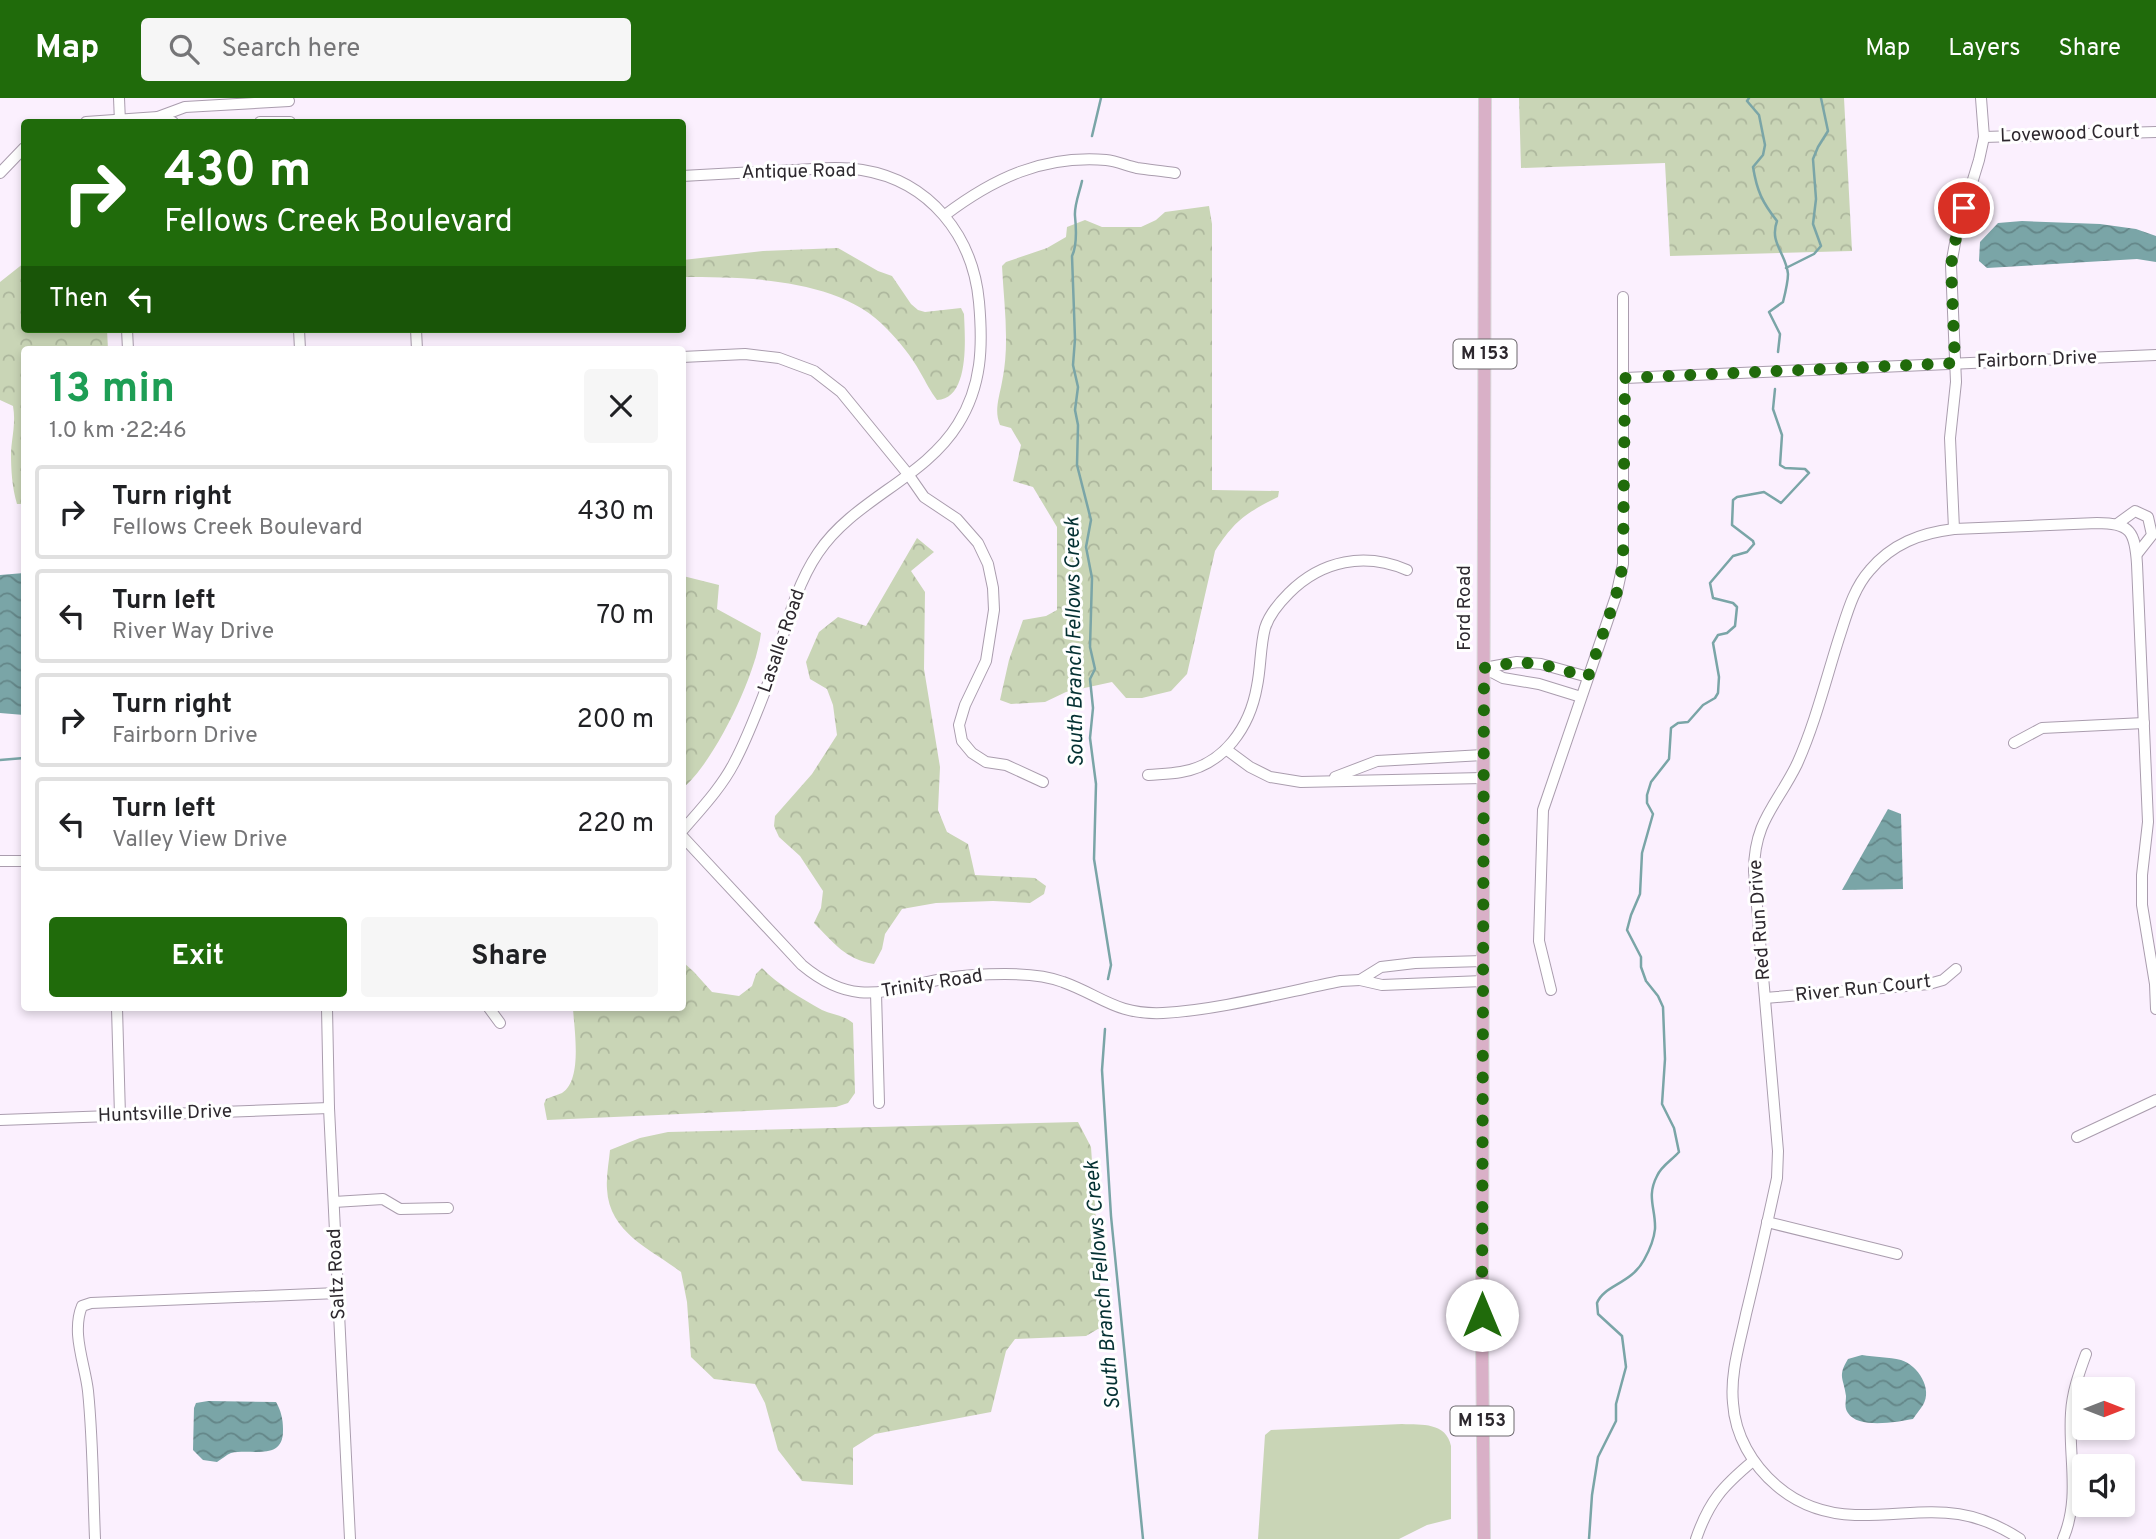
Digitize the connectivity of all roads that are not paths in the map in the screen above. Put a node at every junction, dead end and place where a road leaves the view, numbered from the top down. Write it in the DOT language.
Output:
graph roads {
  1 [pos="119,98"];
  2 [pos="1485,98"];
  3 [pos="1981,98"];
  4 [pos="289,99"];
  5 [pos="158,117"];
  6 [pos="120,119"];
  7 [pos="139,119"];
  8 [pos="164,119"];
  9 [pos="290,119"];
  10 [pos="2156,132"];
  11 [pos="1984,136"];
  12 [pos="21,151"];
  13 [pos="0,173"];
  14 [pos="1175,173"];
  15 [pos="686,176"];
  16 [pos="946,215"];
  17 [pos="1623,297"];
  18 [pos="2156,355"];
  19 [pos="686,357"];
  20 [pos="1955,363"];
  21 [pos="1625,378"];
  22 [pos="908,474"];
  23 [pos="2121,526"];
  24 [pos="1954,528"];
  25 [pos="2137,554"];
  26 [pos="1407,570"];
  27 [pos="1484,668"];
  28 [pos="1588,677"];
  29 [pos="1581,697"];
  30 [pos="2144,723"];
  31 [pos="2014,743"];
  32 [pos="1227,750"];
  33 [pos="1483,755"];
  34 [pos="1394,759"];
  35 [pos="1149,775"];
  36 [pos="1483,778"];
  37 [pos="1394,779"];
  38 [pos="1326,780"];
  39 [pos="1042,782"];
  40 [pos="686,829"];
  41 [pos="686,838"];
  42 [pos="21,860"];
  43 [pos="0,861"];
  44 [pos="1483,961"];
  45 [pos="1956,969"];
  46 [pos="1360,980"];
  47 [pos="1483,981"];
  48 [pos="1551,990"];
  49 [pos="876,993"];
  50 [pos="1765,998"];
  51 [pos="2156,1009"];
  52 [pos="117,1011"];
  53 [pos="327,1011"];
  54 [pos="491,1011"];
  55 [pos="499,1023"];
  56 [pos="2156,1100"];
  57 [pos="879,1103"];
  58 [pos="329,1108"];
  59 [pos="120,1116"];
  60 [pos="0,1120"];
  61 [pos="2077,1137"];
  62 [pos="334,1202"];
  63 [pos="448,1208"];
  64 [pos="1767,1222"];
  65 [pos="1897,1254"];
  66 [pos="338,1293"];
  67 [pos="2086,1354"];
  68 [pos="1754,1461"];
  69 [pos="95,1539"];
  70 [pos="350,1539"];
  71 [pos="1484,1539"];
  72 [pos="1696,1539"];
  73 [pos="2020,1539"];
  74 [pos="2063,1539"];
  1 -- 6 [label="street"];
  2 -- 27 [label="main road, Ford Road / M 153"];
  3 -- 11 [label="street"];
  4 -- 5 [label="street"];
  4 -- 9 [label="street"];
  5 -- 7 [label="street"];
  5 -- 8 [label="street"];
  10 -- 11 [label="street, Lovewood Court"];
  11 -- 20 [label="street"];
  12 -- 13 [label="street"];
  14 -- 16 [label="street"];
  15 -- 16 [label="street, Antique Road"];
  16 -- 22 [label="street, Antique Road"];
  17 -- 21 [label="street"];
  18 -- 20 [label="street, Fairborn Drive"];
  19 -- 22 [label="street"];
  20 -- 21 [label="street, Fairborn Drive"];
  20 -- 24 [label="street"];
  21 -- 28 [label="street"];
  22 -- 39 [label="street"];
  22 -- 40 [label="street, Lasalle Road"];
  23 -- 24 [label="street, Red Run Drive"];
  23 -- 25 [label="street"];
  23 -- 25 [label="street, Red Run Drive"];
  24 -- 50 [label="street, Red Run Drive"];
  25 -- 30 [label="street"];
  26 -- 32 [label="street"];
  27 -- 28 [label="street"];
  27 -- 29 [label="street"];
  27 -- 33 [label="main road, Ford Road / M 153"];
  28 -- 29 [label="street"];
  29 -- 48 [label="street"];
  30 -- 31 [label="street"];
  30 -- 51 [label="street"];
  32 -- 35 [label="street"];
  32 -- 38 [label="street"];
  33 -- 34 [label="street"];
  33 -- 36 [label="main road, Ford Road / M 153"];
  34 -- 37 [label="street"];
  34 -- 38 [label="street"];
  36 -- 37 [label="street"];
  36 -- 44 [label="main road, Ford Road / M 153"];
  37 -- 38 [label="street"];
  41 -- 49 [label="street, Trinity Road"];
  42 -- 43 [label="street"];
  44 -- 46 [label="street, Trinity Road"];
  44 -- 47 [label="main road, Ford Road / M 153"];
  45 -- 50 [label="street, River Run Court"];
  46 -- 47 [label="street, Trinity Road"];
  46 -- 49 [label="street, Trinity Road"];
  47 -- 71 [label="main road, Ford Road / M 153"];
  49 -- 57 [label="street"];
  50 -- 64 [label="street, Red Run Drive"];
  52 -- 59 [label="street"];
  53 -- 58 [label="street, Saltz Road"];
  54 -- 55 [label="street"];
  56 -- 61 [label="street"];
  58 -- 59 [label="street, Huntsville Drive"];
  58 -- 62 [label="street, Saltz Road"];
  59 -- 60 [label="street, Huntsville Drive"];
  62 -- 63 [label="street"];
  62 -- 66 [label="street, Saltz Road"];
  64 -- 65 [label="street"];
  64 -- 68 [label="street, Red Run Drive"];
  66 -- 69 [label="street"];
  66 -- 70 [label="street, Saltz Road"];
  67 -- 74 [label="street"];
  68 -- 72 [label="street"];
  68 -- 73 [label="street, Red Run Drive"];
}
